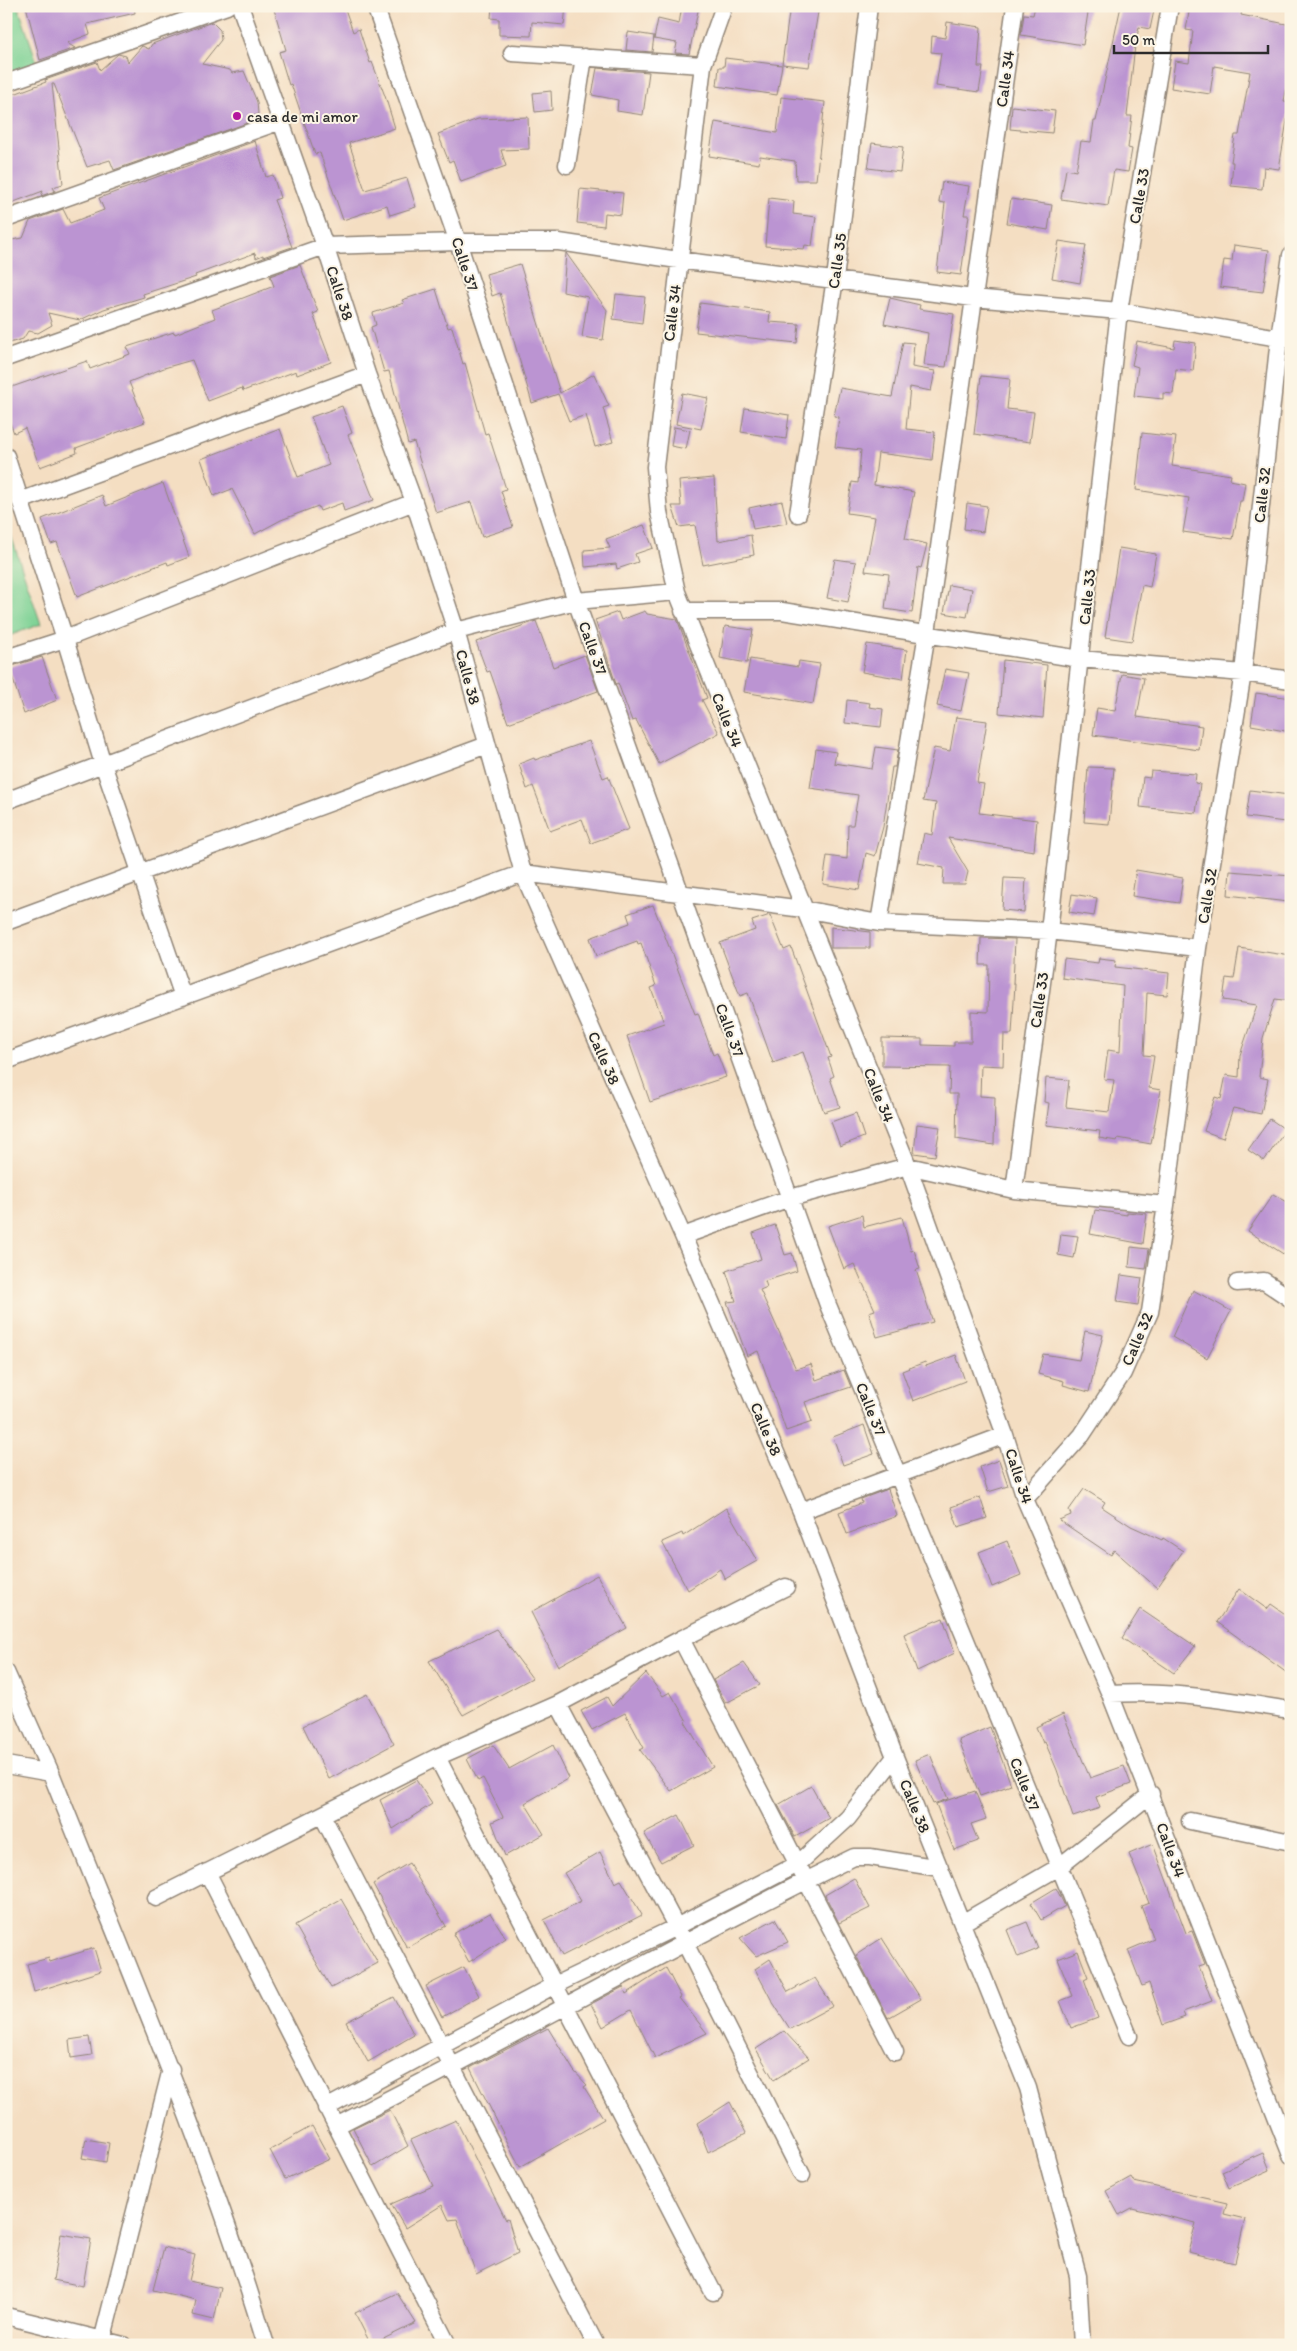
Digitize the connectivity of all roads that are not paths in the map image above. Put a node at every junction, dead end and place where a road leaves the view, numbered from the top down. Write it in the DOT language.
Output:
graph roads {
  1 [pos="227,6"];
  2 [pos="240,6"];
  3 [pos="375,6"];
  4 [pos="724,6"];
  5 [pos="869,6"];
  6 [pos="1015,6"];
  7 [pos="1170,6"];
  8 [pos="512,53"];
  9 [pos="584,57"];
  10 [pos="703,65"];
  11 [pos="6,83"];
  12 [pos="281,121"];
  13 [pos="567,165"];
  14 [pos="6,219"];
  15 [pos="458,242"];
  16 [pos="325,246"];
  17 [pos="1291,255"];
  18 [pos="678,260"];
  19 [pos="834,279"];
  20 [pos="973,298"];
  21 [pos="1119,311"];
  22 [pos="1285,339"];
  23 [pos="6,358"];
  24 [pos="366,374"];
  25 [pos="6,456"];
  26 [pos="20,501"];
  27 [pos="414,502"];
  28 [pos="798,514"];
  29 [pos="676,592"];
  30 [pos="576,601"];
  31 [pos="683,611"];
  32 [pos="456,631"];
  33 [pos="927,633"];
  34 [pos="64,639"];
  35 [pos="6,658"];
  36 [pos="1080,659"];
  37 [pos="1243,673"];
  38 [pos="1291,680"];
  39 [pos="486,745"];
  40 [pos="103,764"];
  41 [pos="6,800"];
  42 [pos="141,873"];
  43 [pos="523,874"];
  44 [pos="681,894"];
  45 [pos="803,909"];
  46 [pos="6,922"];
  47 [pos="879,922"];
  48 [pos="1049,931"];
  49 [pos="1198,948"];
  50 [pos="183,997"];
  51 [pos="6,1061"];
  52 [pos="908,1166"];
  53 [pos="1014,1190"];
  54 [pos="790,1198"];
  55 [pos="1166,1205"];
  56 [pos="684,1236"];
  57 [pos="1237,1283"];
  58 [pos="1291,1299"];
  59 [pos="1005,1435"];
  60 [pos="898,1476"];
  61 [pos="1025,1499"];
  62 [pos="801,1511"];
  63 [pos="786,1587"];
  64 [pos="681,1639"];
  65 [pos="6,1672"];
  66 [pos="1110,1694"];
  67 [pos="558,1704"];
  68 [pos="1291,1710"];
  69 [pos="437,1757"];
  70 [pos="895,1757"];
  71 [pos="6,1765"];
  72 [pos="51,1773"];
  73 [pos="1151,1794"];
  74 [pos="322,1815"];
  75 [pos="1190,1820"];
  76 [pos="1291,1842"];
  77 [pos="798,1864"];
  78 [pos="1059,1867"];
  79 [pos="940,1868"];
  80 [pos="207,1872"];
  81 [pos="805,1881"];
  82 [pos="156,1898"];
  83 [pos="962,1924"];
  84 [pos="676,1928"];
  85 [pos="685,1943"];
  86 [pos="555,1986"];
  87 [pos="566,2004"];
  88 [pos="1129,2036"];
  89 [pos="442,2045"];
  90 [pos="895,2052"];
  91 [pos="454,2067"];
  92 [pos="171,2069"];
  93 [pos="326,2108"];
  94 [pos="336,2126"];
  95 [pos="1291,2155"];
  96 [pos="802,2175"];
  97 [pos="713,2292"];
  98 [pos="6,2316"];
  99 [pos="101,2342"];
  100 [pos="123,2345"];
  101 [pos="266,2345"];
  102 [pos="448,2345"];
  103 [pos="596,2345"];
  104 [pos="1082,2345"];
  1 -- 11 [label="street"];
  2 -- 12 [label="street, Calle 38"];
  3 -- 15 [label="street, Calle 37"];
  4 -- 10 [label="street, Calle 34"];
  5 -- 19 [label="street, Calle 35"];
  6 -- 20 [label="street, Calle 34"];
  7 -- 21 [label="street, Calle 33"];
  8 -- 9 [label="street"];
  9 -- 10 [label="street"];
  9 -- 13 [label="street"];
  10 -- 18 [label="street, Calle 34"];
  12 -- 14 [label="street"];
  12 -- 16 [label="street, Calle 38"];
  15 -- 16 [label="street"];
  15 -- 18 [label="street"];
  15 -- 30 [label="street, Calle 37"];
  16 -- 23 [label="street"];
  16 -- 24 [label="street, Calle 38"];
  17 -- 22 [label="street, Calle 32"];
  18 -- 19 [label="street"];
  18 -- 29 [label="street, Calle 34"];
  19 -- 20 [label="street"];
  19 -- 28 [label="street, Calle 35"];
  20 -- 21 [label="street"];
  20 -- 33 [label="street, Calle 34"];
  21 -- 22 [label="street"];
  21 -- 36 [label="street, Calle 33"];
  22 -- 37 [label="street, Calle 32"];
  24 -- 26 [label="street"];
  24 -- 27 [label="street, Calle 38"];
  25 -- 26 [label="street"];
  26 -- 34 [label="street"];
  27 -- 32 [label="street, Calle 38"];
  27 -- 34 [label="street"];
  29 -- 30 [label="street"];
  29 -- 31 [label="street, Calle 34"];
  30 -- 32 [label="street"];
  30 -- 44 [label="street, Calle 37"];
  31 -- 33 [label="street"];
  31 -- 45 [label="street, Calle 34"];
  32 -- 39 [label="street, Calle 38"];
  32 -- 40 [label="street"];
  33 -- 36 [label="street"];
  33 -- 47 [label="street, Calle 34"];
  34 -- 35 [label="street"];
  34 -- 40 [label="street"];
  36 -- 37 [label="street"];
  36 -- 48 [label="street, Calle 33"];
  37 -- 38 [label="street"];
  37 -- 49 [label="street, Calle 32"];
  39 -- 42 [label="street"];
  39 -- 43 [label="street, Calle 38"];
  40 -- 41 [label="street"];
  40 -- 42 [label="street"];
  42 -- 46 [label="street"];
  42 -- 50 [label="street"];
  43 -- 44 [label="street"];
  43 -- 50 [label="street"];
  43 -- 56 [label="street, Calle 38"];
  44 -- 45 [label="street"];
  44 -- 54 [label="street, Calle 37"];
  45 -- 47 [label="street"];
  45 -- 52 [label="street, Calle 34"];
  47 -- 48 [label="street"];
  48 -- 49 [label="street"];
  48 -- 53 [label="street, Calle 33"];
  49 -- 55 [label="street, Calle 32"];
  50 -- 51 [label="street"];
  52 -- 53 [label="street"];
  52 -- 54 [label="street"];
  52 -- 59 [label="street, Calle 34"];
  53 -- 55 [label="street"];
  54 -- 56 [label="street"];
  54 -- 60 [label="street, Calle 37"];
  55 -- 61 [label="street, Calle 32"];
  56 -- 62 [label="street, Calle 38"];
  57 -- 58 [label="street"];
  59 -- 60 [label="street"];
  59 -- 61 [label="street, Calle 34"];
  60 -- 62 [label="street"];
  60 -- 78 [label="street, Calle 37"];
  61 -- 66 [label="street, Calle 34"];
  62 -- 70 [label="street, Calle 38"];
  63 -- 64 [label="street"];
  64 -- 67 [label="street"];
  64 -- 77 [label="street"];
  65 -- 72 [label="street"];
  66 -- 68 [label="street"];
  66 -- 73 [label="street, Calle 34"];
  67 -- 69 [label="street"];
  67 -- 84 [label="street"];
  69 -- 74 [label="street"];
  69 -- 86 [label="street"];
  70 -- 77 [label="street"];
  70 -- 79 [label="street, Calle 38"];
  71 -- 72 [label="street"];
  72 -- 92 [label="street"];
  73 -- 78 [label="street"];
  73 -- 95 [label="street, Calle 34"];
  74 -- 80 [label="street"];
  74 -- 89 [label="street"];
  75 -- 76 [label="street"];
  77 -- 81 [label="street"];
  77 -- 84 [label="street"];
  78 -- 83 [label="street"];
  78 -- 88 [label="street, Calle 37"];
  79 -- 81 [label="street"];
  79 -- 83 [label="street, Calle 38"];
  80 -- 82 [label="street"];
  80 -- 93 [label="street"];
  81 -- 85 [label="street"];
  81 -- 90 [label="street"];
  83 -- 104 [label="street, Calle 38"];
  84 -- 85 [label="street"];
  84 -- 86 [label="street"];
  85 -- 87 [label="street"];
  85 -- 96 [label="street"];
  86 -- 87 [label="street"];
  86 -- 89 [label="street"];
  87 -- 91 [label="street"];
  87 -- 97 [label="street"];
  89 -- 91 [label="street"];
  89 -- 93 [label="street"];
  91 -- 94 [label="street"];
  91 -- 103 [label="street"];
  92 -- 99 [label="street"];
  92 -- 101 [label="street"];
  93 -- 94 [label="street"];
  94 -- 102 [label="street"];
  98 -- 99 [label="street"];
  99 -- 100 [label="street"];
}
